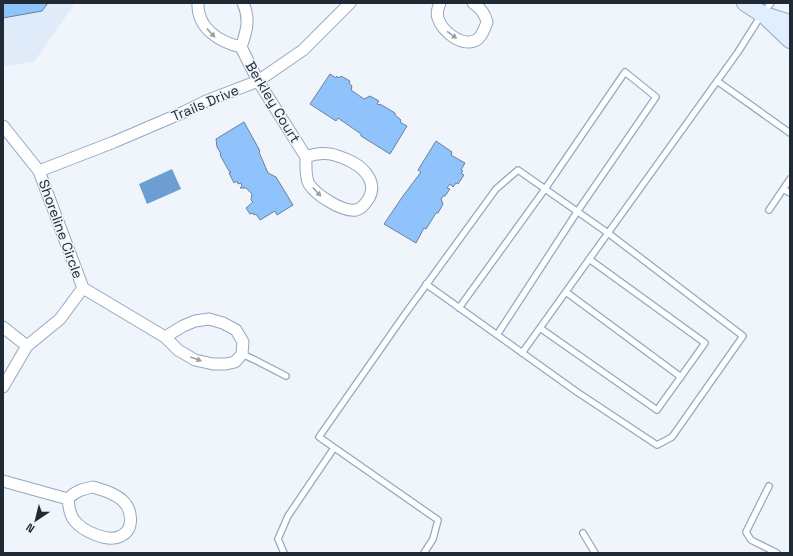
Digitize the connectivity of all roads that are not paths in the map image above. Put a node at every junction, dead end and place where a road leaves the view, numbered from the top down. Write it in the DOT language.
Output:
graph roads {
  1 [pos="198,3"];
  2 [pos="243,3"];
  3 [pos="350,3"];
  4 [pos="440,3"];
  5 [pos="473,3"];
  6 [pos="745,3"];
  7 [pos="767,8"];
  8 [pos="790,23"];
  9 [pos="790,40"];
  10 [pos="240,47"];
  11 [pos="258,81"];
  12 [pos="716,81"];
  13 [pos="3,126"];
  14 [pos="790,133"];
  15 [pos="306,157"];
  16 [pos="39,171"];
  17 [pos="790,179"];
  18 [pos="545,189"];
  19 [pos="783,189"];
  20 [pos="790,193"];
  21 [pos="769,210"];
  22 [pos="577,212"];
  23 [pos="608,233"];
  24 [pos="589,259"];
  25 [pos="426,284"];
  26 [pos="83,288"];
  27 [pos="566,292"];
  28 [pos="459,308"];
  29 [pos="3,327"];
  30 [pos="540,328"];
  31 [pos="497,335"];
  32 [pos="166,336"];
  33 [pos="27,346"];
  34 [pos="522,353"];
  35 [pos="242,354"];
  36 [pos="286,376"];
  37 [pos="681,377"];
  38 [pos="3,387"];
  39 [pos="334,448"];
  40 [pos="3,481"];
  41 [pos="769,486"];
  42 [pos="68,499"];
  43 [pos="583,533"];
  44 [pos="284,553"];
  45 [pos="424,553"];
  46 [pos="595,553"];
  47 [pos="777,553"];
  1 -- 10 [label="street, Berkley Court, one-way"];
  2 -- 10 [label="street, Berkley Court"];
  3 -- 11 [label="street, Trails Drive"];
  4 -- 5 [label="street, one-way"];
  6 -- 7 [label="main road"];
  7 -- 8 [label="main road"];
  7 -- 9 [label="main road"];
  7 -- 12 [label="lane"];
  10 -- 11 [label="street, Berkley Court"];
  11 -- 15 [label="street, Berkley Court"];
  11 -- 16 [label="street, Trails Drive"];
  12 -- 14 [label="lane"];
  12 -- 23 [label="lane"];
  13 -- 16 [label="street, Shoreline Circle"];
  15 -- 15 [label="street, Berkley Court, one-way"];
  16 -- 26 [label="street, Shoreline Circle"];
  17 -- 19 [label="lane"];
  18 -- 22 [label="lane"];
  18 -- 22 [label="lane"];
  18 -- 25 [label="lane"];
  18 -- 28 [label="lane"];
  19 -- 20 [label="lane"];
  19 -- 21 [label="lane"];
  22 -- 23 [label="lane"];
  22 -- 31 [label="lane"];
  23 -- 24 [label="lane"];
  23 -- 34 [label="lane"];
  24 -- 27 [label="lane"];
  24 -- 37 [label="lane"];
  25 -- 28 [label="lane"];
  25 -- 39 [label="lane"];
  26 -- 32 [label="street"];
  26 -- 33 [label="street, Shoreline Circle"];
  27 -- 30 [label="lane"];
  27 -- 37 [label="lane"];
  28 -- 31 [label="lane"];
  29 -- 33 [label="street"];
  30 -- 34 [label="lane"];
  30 -- 37 [label="lane"];
  31 -- 34 [label="lane"];
  32 -- 35 [label="street, one-way"];
  32 -- 35 [label="street"];
  33 -- 38 [label="street, Shoreline Circle"];
  35 -- 36 [label="lane"];
  39 -- 44 [label="lane"];
  39 -- 45 [label="lane"];
  40 -- 42 [label="street"];
  41 -- 47 [label="lane"];
  42 -- 42 [label="street"];
  43 -- 46 [label="lane"];
}
